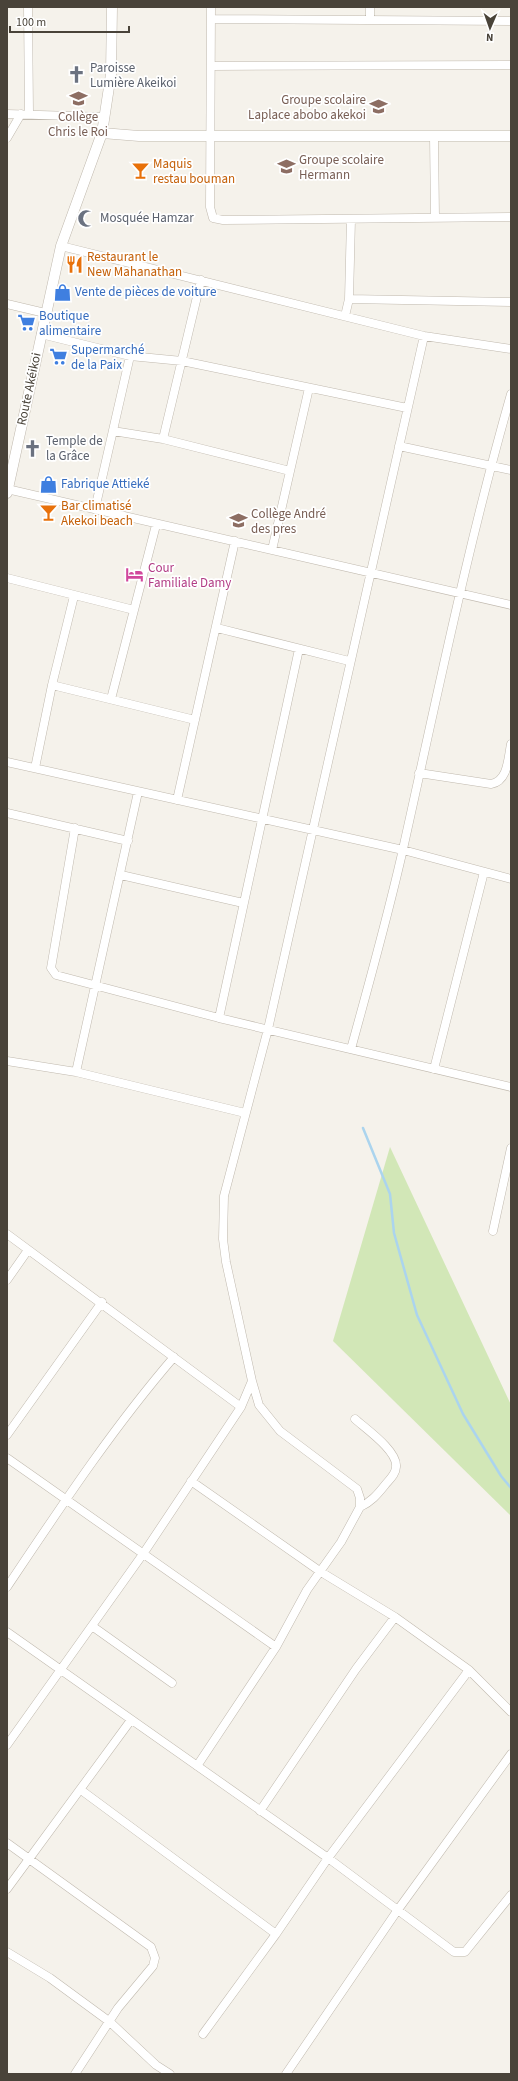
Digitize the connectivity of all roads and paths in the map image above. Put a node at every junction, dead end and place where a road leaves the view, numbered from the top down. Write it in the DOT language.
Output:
graph roads {
  1 [pos="28,7"];
  2 [pos="112,7"];
  3 [pos="211,7"];
  4 [pos="370,7"];
  5 [pos="211,19"];
  6 [pos="370,20"];
  7 [pos="511,21"];
  8 [pos="511,65"];
  9 [pos="211,66"];
  10 [pos="7,114"];
  11 [pos="25,114"];
  12 [pos="105,117"];
  13 [pos="102,133"];
  14 [pos="211,135"];
  15 [pos="434,136"];
  16 [pos="511,136"];
  17 [pos="7,138"];
  18 [pos="511,217"];
  19 [pos="436,218"];
  20 [pos="351,219"];
  21 [pos="61,246"];
  22 [pos="201,280"];
  23 [pos="349,299"];
  24 [pos="511,302"];
  25 [pos="7,304"];
  26 [pos="45,313"];
  27 [pos="345,316"];
  28 [pos="41,334"];
  29 [pos="424,336"];
  30 [pos="511,350"];
  31 [pos="130,356"];
  32 [pos="182,361"];
  33 [pos="308,388"];
  34 [pos="511,394"];
  35 [pos="407,408"];
  36 [pos="112,431"];
  37 [pos="163,439"];
  38 [pos="399,446"];
  39 [pos="490,465"];
  40 [pos="511,470"];
  41 [pos="290,471"];
  42 [pos="7,491"];
  43 [pos="95,509"];
  44 [pos="156,525"];
  45 [pos="235,541"];
  46 [pos="272,550"];
  47 [pos="369,573"];
  48 [pos="7,578"];
  49 [pos="459,593"];
  50 [pos="74,596"];
  51 [pos="511,605"];
  52 [pos="134,610"];
  53 [pos="216,628"];
  54 [pos="299,649"];
  55 [pos="349,661"];
  56 [pos="52,685"];
  57 [pos="111,699"];
  58 [pos="195,720"];
  59 [pos="511,744"];
  60 [pos="7,762"];
  61 [pos="35,768"];
  62 [pos="419,773"];
  63 [pos="138,792"];
  64 [pos="177,800"];
  65 [pos="7,813"];
  66 [pos="261,819"];
  67 [pos="75,828"];
  68 [pos="311,831"];
  69 [pos="128,840"];
  70 [pos="403,850"];
  71 [pos="484,872"];
  72 [pos="121,875"];
  73 [pos="511,879"];
  74 [pos="243,903"];
  75 [pos="96,987"];
  76 [pos="219,1018"];
  77 [pos="268,1029"];
  78 [pos="351,1049"];
  79 [pos="7,1061"];
  80 [pos="434,1069"];
  81 [pos="76,1072"];
  82 [pos="511,1087"];
  83 [pos="245,1113"];
  84 [pos="511,1148"];
  85 [pos="493,1231"];
  86 [pos="7,1234"];
  87 [pos="28,1250"];
  88 [pos="7,1280"];
  89 [pos="102,1302"];
  90 [pos="174,1357"];
  91 [pos="252,1381"];
  92 [pos="240,1407"];
  93 [pos="355,1419"];
  94 [pos="7,1435"];
  95 [pos="7,1458"];
  96 [pos="191,1480"];
  97 [pos="66,1499"];
  98 [pos="360,1507"];
  99 [pos="142,1554"];
  100 [pos="321,1572"];
  101 [pos="7,1587"];
  102 [pos="395,1617"];
  103 [pos="92,1626"];
  104 [pos="7,1633"];
  105 [pos="276,1648"];
  106 [pos="469,1670"];
  107 [pos="61,1671"];
  108 [pos="172,1682"];
  109 [pos="511,1712"];
  110 [pos="131,1720"];
  111 [pos="7,1745"];
  112 [pos="511,1754"];
  113 [pos="197,1766"];
  114 [pos="81,1790"];
  115 [pos="260,1811"];
  116 [pos="7,1843"];
  117 [pos="328,1858"];
  118 [pos="30,1860"];
  119 [pos="7,1890"];
  120 [pos="511,1895"];
  121 [pos="397,1911"];
  122 [pos="276,1934"];
  123 [pos="7,1952"];
  124 [pos="110,2022"];
  125 [pos="203,2034"];
  126 [pos="75,2074"];
  127 [pos="170,2074"];
  128 [pos="286,2074"];
  1 -- 11 [label="street"];
  2 -- 12 [label="street, Route Akéikoi"];
  3 -- 5 [label="street"];
  4 -- 6 [label="street"];
  5 -- 6 [label="street"];
  5 -- 9 [label="street"];
  6 -- 7 [label="street"];
  8 -- 9 [label="street"];
  9 -- 14 [label="street"];
  10 -- 11 [label="street"];
  11 -- 12 [label="street"];
  11 -- 17 [label="street"];
  12 -- 13 [label="street, Route Akéikoi"];
  13 -- 14 [label="street"];
  13 -- 21 [label="street, Route Akéikoi"];
  14 -- 15 [label="street"];
  14 -- 20 [label="street"];
  15 -- 16 [label="street"];
  15 -- 19 [label="street"];
  18 -- 19 [label="street"];
  19 -- 20 [label="street"];
  20 -- 23 [label="street"];
  21 -- 22 [label="street"];
  21 -- 26 [label="street, Route Akéikoi"];
  22 -- 27 [label="street"];
  22 -- 32 [label="street"];
  23 -- 24 [label="street"];
  23 -- 27 [label="street"];
  25 -- 26 [label="street"];
  26 -- 28 [label="street, Route Akéikoi"];
  27 -- 29 [label="street"];
  28 -- 31 [label="street"];
  28 -- 42 [label="street, Route Akéikoi"];
  29 -- 30 [label="street"];
  29 -- 35 [label="street"];
  31 -- 32 [label="street"];
  31 -- 36 [label="street"];
  32 -- 33 [label="street"];
  32 -- 37 [label="street"];
  33 -- 35 [label="street"];
  33 -- 41 [label="street"];
  34 -- 39 [label="street"];
  35 -- 38 [label="street"];
  36 -- 37 [label="street"];
  36 -- 43 [label="street"];
  37 -- 41 [label="street"];
  38 -- 39 [label="street"];
  38 -- 47 [label="street"];
  39 -- 40 [label="street"];
  39 -- 49 [label="street"];
  41 -- 46 [label="street"];
  42 -- 43 [label="street"];
  43 -- 44 [label="street"];
  44 -- 45 [label="street"];
  44 -- 52 [label="street"];
  45 -- 46 [label="street"];
  45 -- 53 [label="street"];
  46 -- 47 [label="street"];
  47 -- 49 [label="street"];
  47 -- 55 [label="street"];
  48 -- 50 [label="street"];
  49 -- 51 [label="street"];
  49 -- 62 [label="street"];
  50 -- 52 [label="street"];
  50 -- 56 [label="street"];
  52 -- 57 [label="street"];
  53 -- 54 [label="street"];
  53 -- 58 [label="street"];
  54 -- 55 [label="street"];
  54 -- 66 [label="street"];
  55 -- 68 [label="street"];
  56 -- 57 [label="street"];
  56 -- 61 [label="street"];
  57 -- 58 [label="street"];
  58 -- 64 [label="street"];
  59 -- 62 [label="street"];
  60 -- 61 [label="street"];
  61 -- 63 [label="street"];
  62 -- 70 [label="street"];
  63 -- 64 [label="street"];
  63 -- 69 [label="street"];
  64 -- 66 [label="street"];
  65 -- 67 [label="street"];
  66 -- 68 [label="street"];
  66 -- 74 [label="street"];
  67 -- 69 [label="street"];
  67 -- 75 [label="street"];
  68 -- 70 [label="street"];
  68 -- 77 [label="street"];
  69 -- 72 [label="street"];
  70 -- 71 [label="street"];
  70 -- 78 [label="street"];
  71 -- 73 [label="street"];
  71 -- 80 [label="street"];
  72 -- 74 [label="street"];
  72 -- 75 [label="street"];
  74 -- 76 [label="street"];
  75 -- 76 [label="street"];
  75 -- 81 [label="street"];
  76 -- 77 [label="street"];
  77 -- 78 [label="street"];
  77 -- 83 [label="street"];
  78 -- 80 [label="street"];
  79 -- 81 [label="street"];
  80 -- 82 [label="street"];
  81 -- 83 [label="street"];
  83 -- 91 [label="street"];
  84 -- 85 [label="street"];
  86 -- 87 [label="street"];
  87 -- 88 [label="street"];
  87 -- 89 [label="street"];
  89 -- 90 [label="street"];
  89 -- 94 [label="street"];
  90 -- 92 [label="street"];
  90 -- 97 [label="street"];
  91 -- 92 [label="street"];
  91 -- 98 [label="street"];
  92 -- 96 [label="street"];
  93 -- 98 [label="street"];
  95 -- 97 [label="street"];
  96 -- 99 [label="street"];
  96 -- 100 [label="street"];
  97 -- 99 [label="street"];
  97 -- 101 [label="street"];
  98 -- 100 [label="street"];
  99 -- 103 [label="street"];
  99 -- 105 [label="street"];
  100 -- 102 [label="street"];
  100 -- 105 [label="street"];
  102 -- 106 [label="street"];
  102 -- 115 [label="street"];
  103 -- 107 [label="street"];
  103 -- 108 [label="street"];
  104 -- 107 [label="street"];
  105 -- 113 [label="street"];
  106 -- 109 [label="street"];
  106 -- 117 [label="street"];
  107 -- 110 [label="street"];
  107 -- 111 [label="street"];
  110 -- 113 [label="street"];
  110 -- 114 [label="street"];
  112 -- 121 [label="street"];
  113 -- 115 [label="street"];
  114 -- 118 [label="street"];
  114 -- 122 [label="street"];
  115 -- 117 [label="street"];
  116 -- 118 [label="street"];
  117 -- 121 [label="street"];
  117 -- 122 [label="street"];
  118 -- 119 [label="street"];
  118 -- 124 [label="street"];
  120 -- 121 [label="street"];
  121 -- 128 [label="street"];
  122 -- 125 [label="street"];
  123 -- 124 [label="street"];
  124 -- 126 [label="street"];
  124 -- 127 [label="street"];
}
